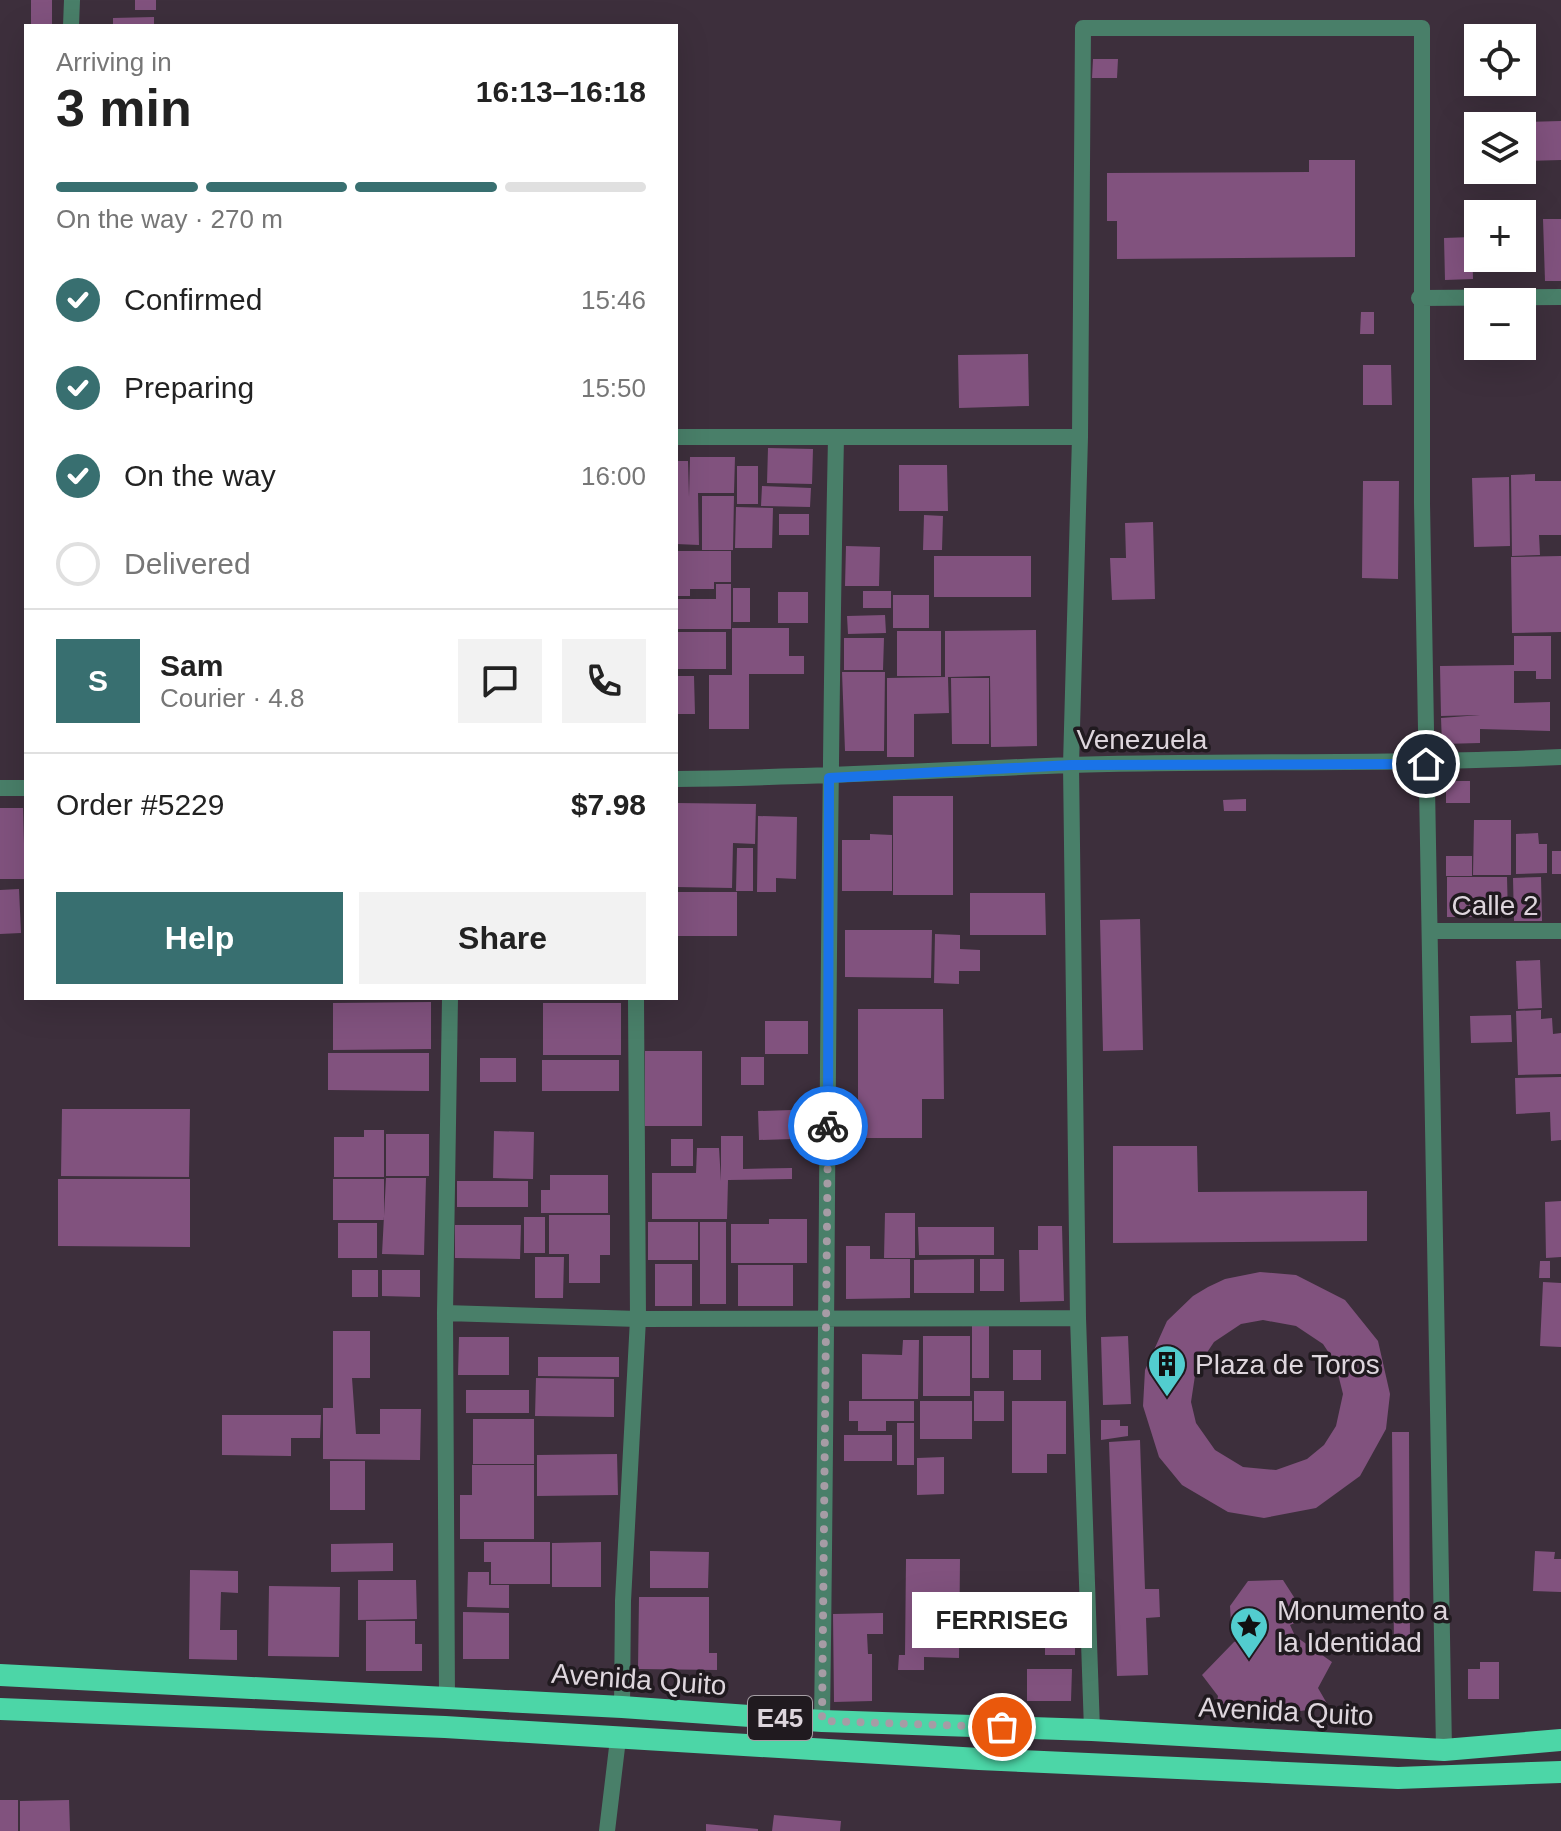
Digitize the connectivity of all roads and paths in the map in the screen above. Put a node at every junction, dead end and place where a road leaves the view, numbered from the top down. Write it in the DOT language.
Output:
graph roads {
  1 [pos="72,0"];
  2 [pos="71,24"];
  3 [pos="1561,297"];
  4 [pos="1419,298"];
  5 [pos="678,437"];
  6 [pos="1080,437"];
  7 [pos="836,438"];
  8 [pos="1561,757"];
  9 [pos="1426,764"];
  10 [pos="1071,765"];
  11 [pos="829,778"];
  12 [pos="678,779"];
  13 [pos="0,788"];
  14 [pos="24,788"];
  15 [pos="1430,931"];
  16 [pos="1561,931"];
  17 [pos="450,1000"];
  18 [pos="636,1000"];
  19 [pos="445,1313"];
  20 [pos="1078,1318"];
  21 [pos="638,1319"];
  22 [pos="828,1320"];
  23 [pos="0,1675"];
  24 [pos="447,1698"];
  25 [pos="622,1707"];
  26 [pos="0,1709"];
  27 [pos="822,1721"];
  28 [pos="1092,1730"];
  29 [pos="618,1739"];
  30 [pos="1561,1740"];
  31 [pos="1444,1750"];
  32 [pos="1561,1772"];
  33 [pos="607,1831"];
  1 -- 2 [label="street"];
  3 -- 4 [label="street"];
  4 -- 6 [label="street"];
  4 -- 9 [label="street"];
  5 -- 7 [label="street"];
  6 -- 7 [label="street"];
  6 -- 10 [label="street"];
  7 -- 11 [label="street"];
  8 -- 9 [label="street, Venezuela"];
  9 -- 10 [label="street, Venezuela"];
  9 -- 15 [label="street"];
  10 -- 11 [label="street, Venezuela"];
  10 -- 20 [label="street"];
  11 -- 12 [label="street, Venezuela"];
  11 -- 22 [label="street"];
  13 -- 14 [label="street"];
  15 -- 16 [label="street, Calle 2"];
  15 -- 31 [label="street"];
  17 -- 19 [label="street"];
  18 -- 21 [label="street"];
  19 -- 21 [label="street"];
  19 -- 24 [label="street"];
  20 -- 22 [label="street"];
  20 -- 28 [label="street"];
  21 -- 22 [label="street"];
  21 -- 25 [label="street"];
  22 -- 27 [label="street"];
  23 -- 24 [label="highway, Avenida Quito / E45"];
  24 -- 25 [label="highway, Avenida Quito / E45"];
  25 -- 27 [label="highway, Avenida Quito / E45"];
  26 -- 29 [label="highway, E45"];
  27 -- 28 [label="highway, Avenida Quito / E45"];
  28 -- 31 [label="highway, Avenida Quito / E45"];
  29 -- 32 [label="highway, E45"];
  29 -- 33 [label="street"];
  30 -- 31 [label="highway, Avenida Quito / E45"];
}
